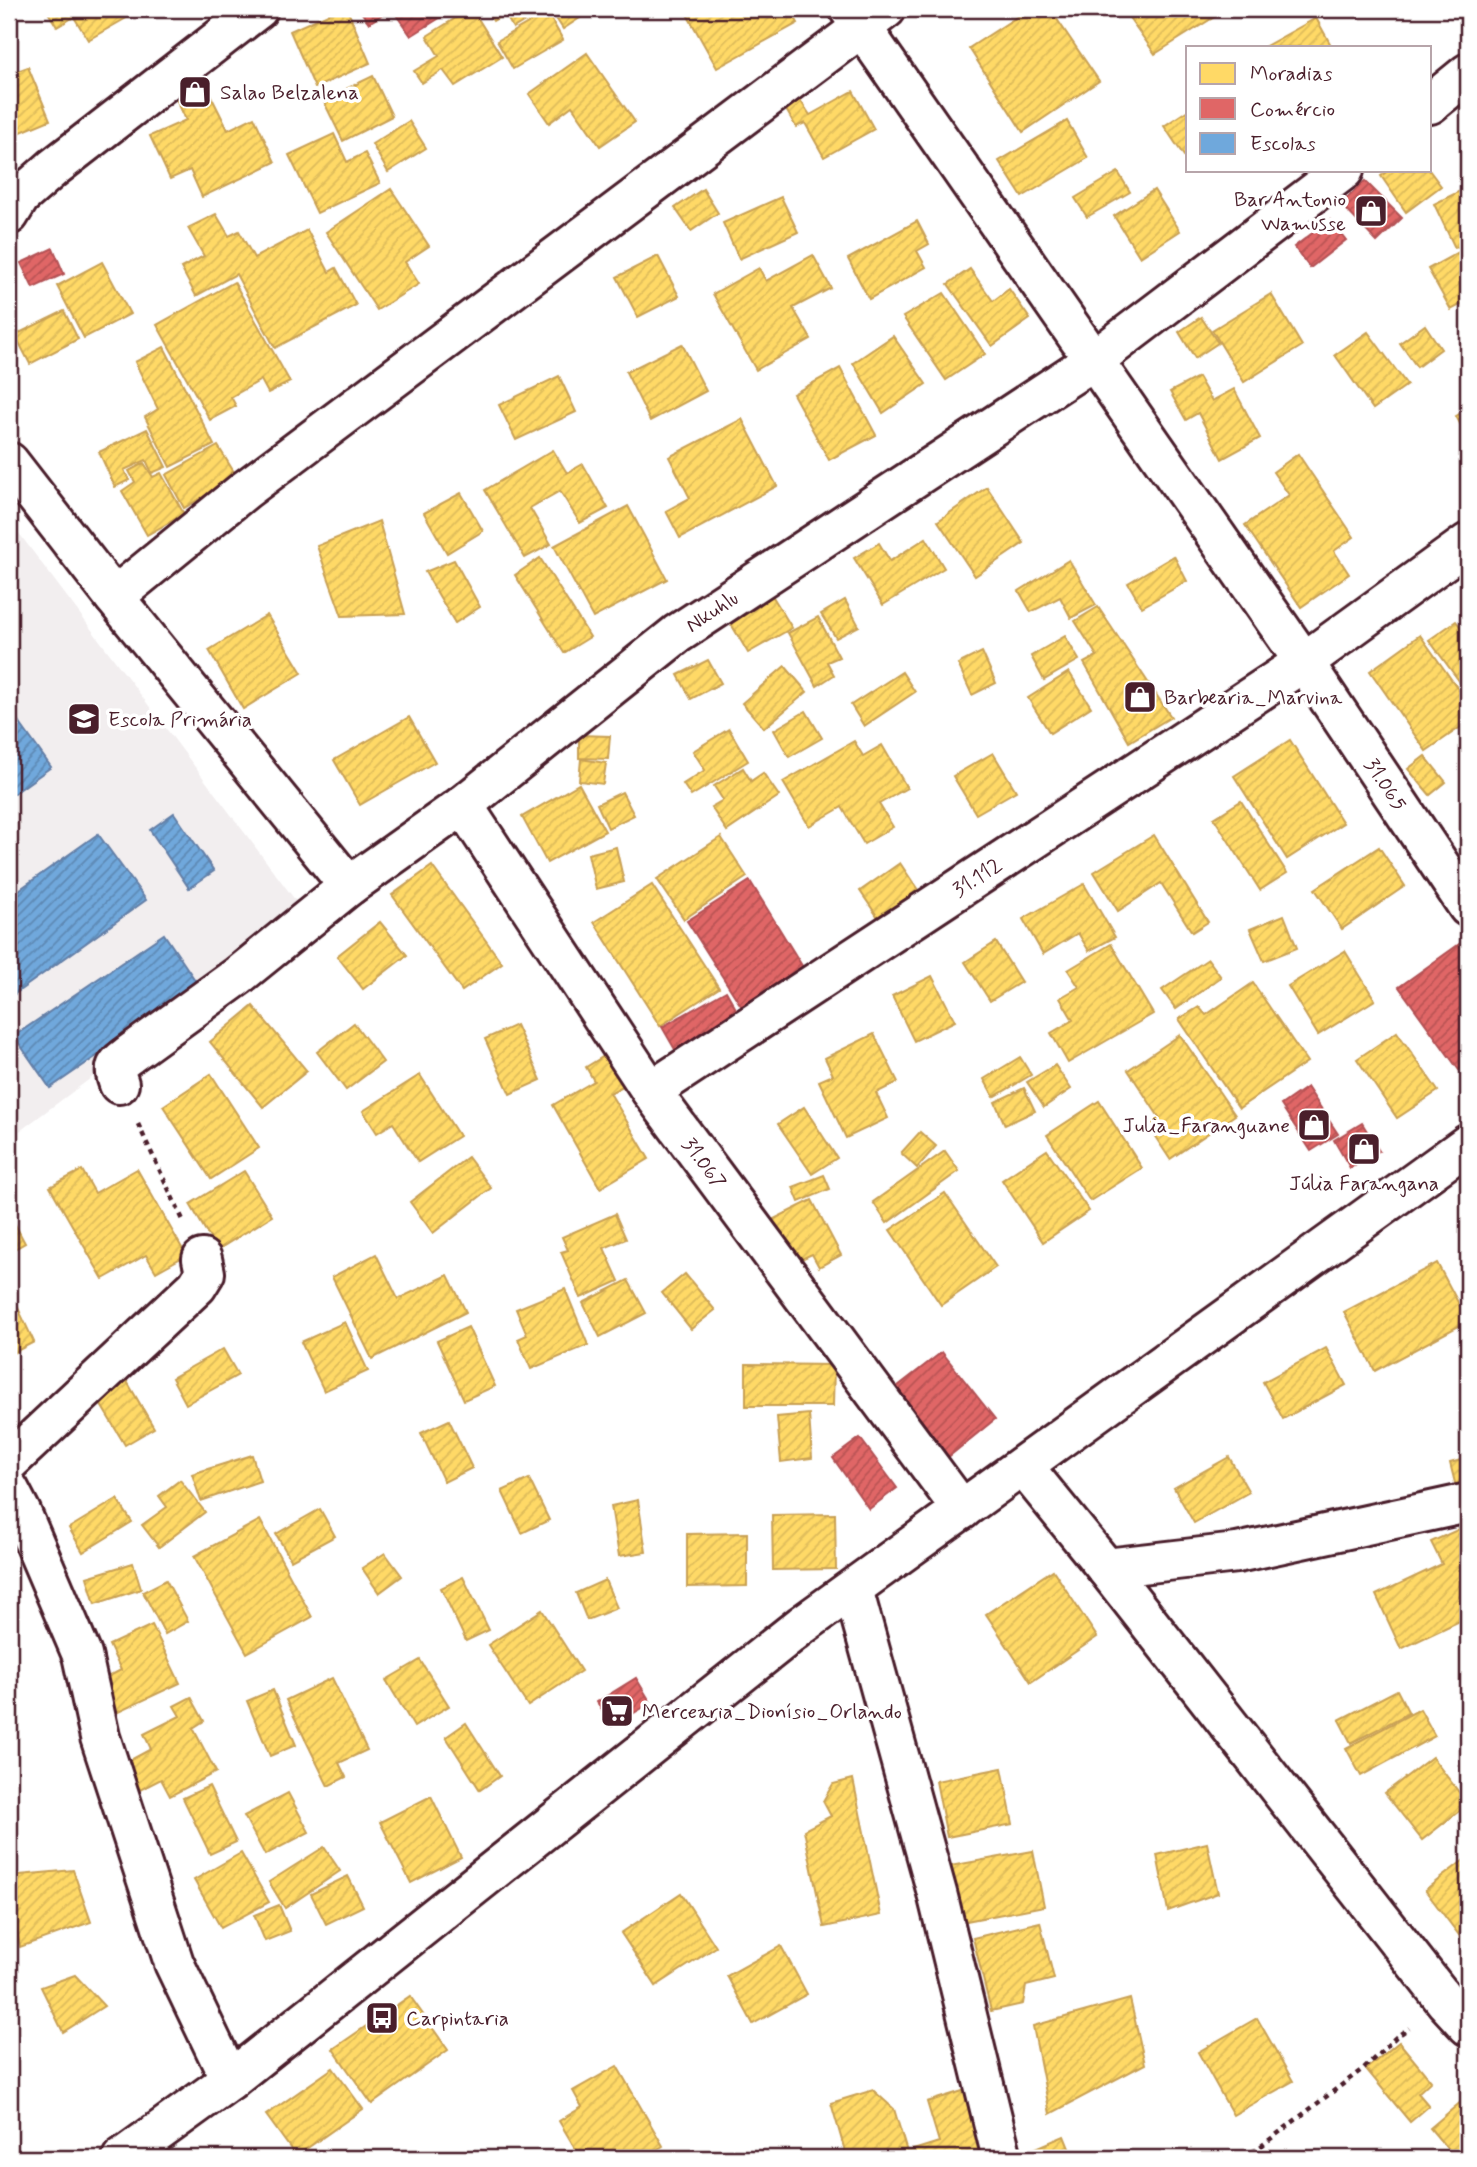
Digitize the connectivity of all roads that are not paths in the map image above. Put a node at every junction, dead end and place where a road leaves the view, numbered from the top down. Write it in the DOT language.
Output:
graph roads {
  1 [pos="258,9"];
  2 [pos="865,15"];
  3 [pos="1468,73"];
  4 [pos="1432,102"];
  5 [pos="1340,172"];
  6 [pos="9,215"];
  7 [pos="1094,360"];
  8 [pos="9,462"];
  9 [pos="1468,543"];
  10 [pos="114,597"];
  11 [pos="1304,662"];
  12 [pos="463,805"];
  13 [pos="349,886"];
  14 [pos="1468,907"];
  15 [pos="119,1084"];
  16 [pos="651,1091"];
  17 [pos="1468,1144"];
  18 [pos="202,1259"];
  19 [pos="9,1462"];
  20 [pos="1023,1465"];
  21 [pos="9,1489"];
  22 [pos="1468,1503"];
  23 [pos="962,1510"];
  24 [pos="1106,1568"];
  25 [pos="853,1588"];
  26 [pos="1457,2014"];
  27 [pos="230,2080"];
  28 [pos="121,2158"];
  29 [pos="1002,2158"];
  1 -- 6 [label="street"];
  2 -- 7 [label="street, 31.065"];
  2 -- 10 [label="street"];
  3 -- 4 [label="street"];
  5 -- 7 [label="street, Nkuhlu"];
  7 -- 11 [label="street, 31.065"];
  7 -- 12 [label="street, Nkuhlu"];
  8 -- 10 [label="street"];
  9 -- 11 [label="street, 31.112"];
  10 -- 13 [label="street"];
  11 -- 14 [label="street, 31.065"];
  11 -- 16 [label="street, 31.112"];
  12 -- 13 [label="street, Nkuhlu"];
  12 -- 16 [label="street, 31.067"];
  13 -- 15 [label="street, Nkuhlu"];
  16 -- 23 [label="street, 31.067"];
  17 -- 20 [label="street"];
  18 -- 19 [label="street"];
  20 -- 23 [label="street"];
  20 -- 24 [label="street"];
  21 -- 27 [label="street"];
  22 -- 24 [label="street"];
  23 -- 25 [label="street"];
  24 -- 26 [label="street"];
  25 -- 27 [label="street"];
  25 -- 29 [label="street"];
  27 -- 28 [label="street"];
}
